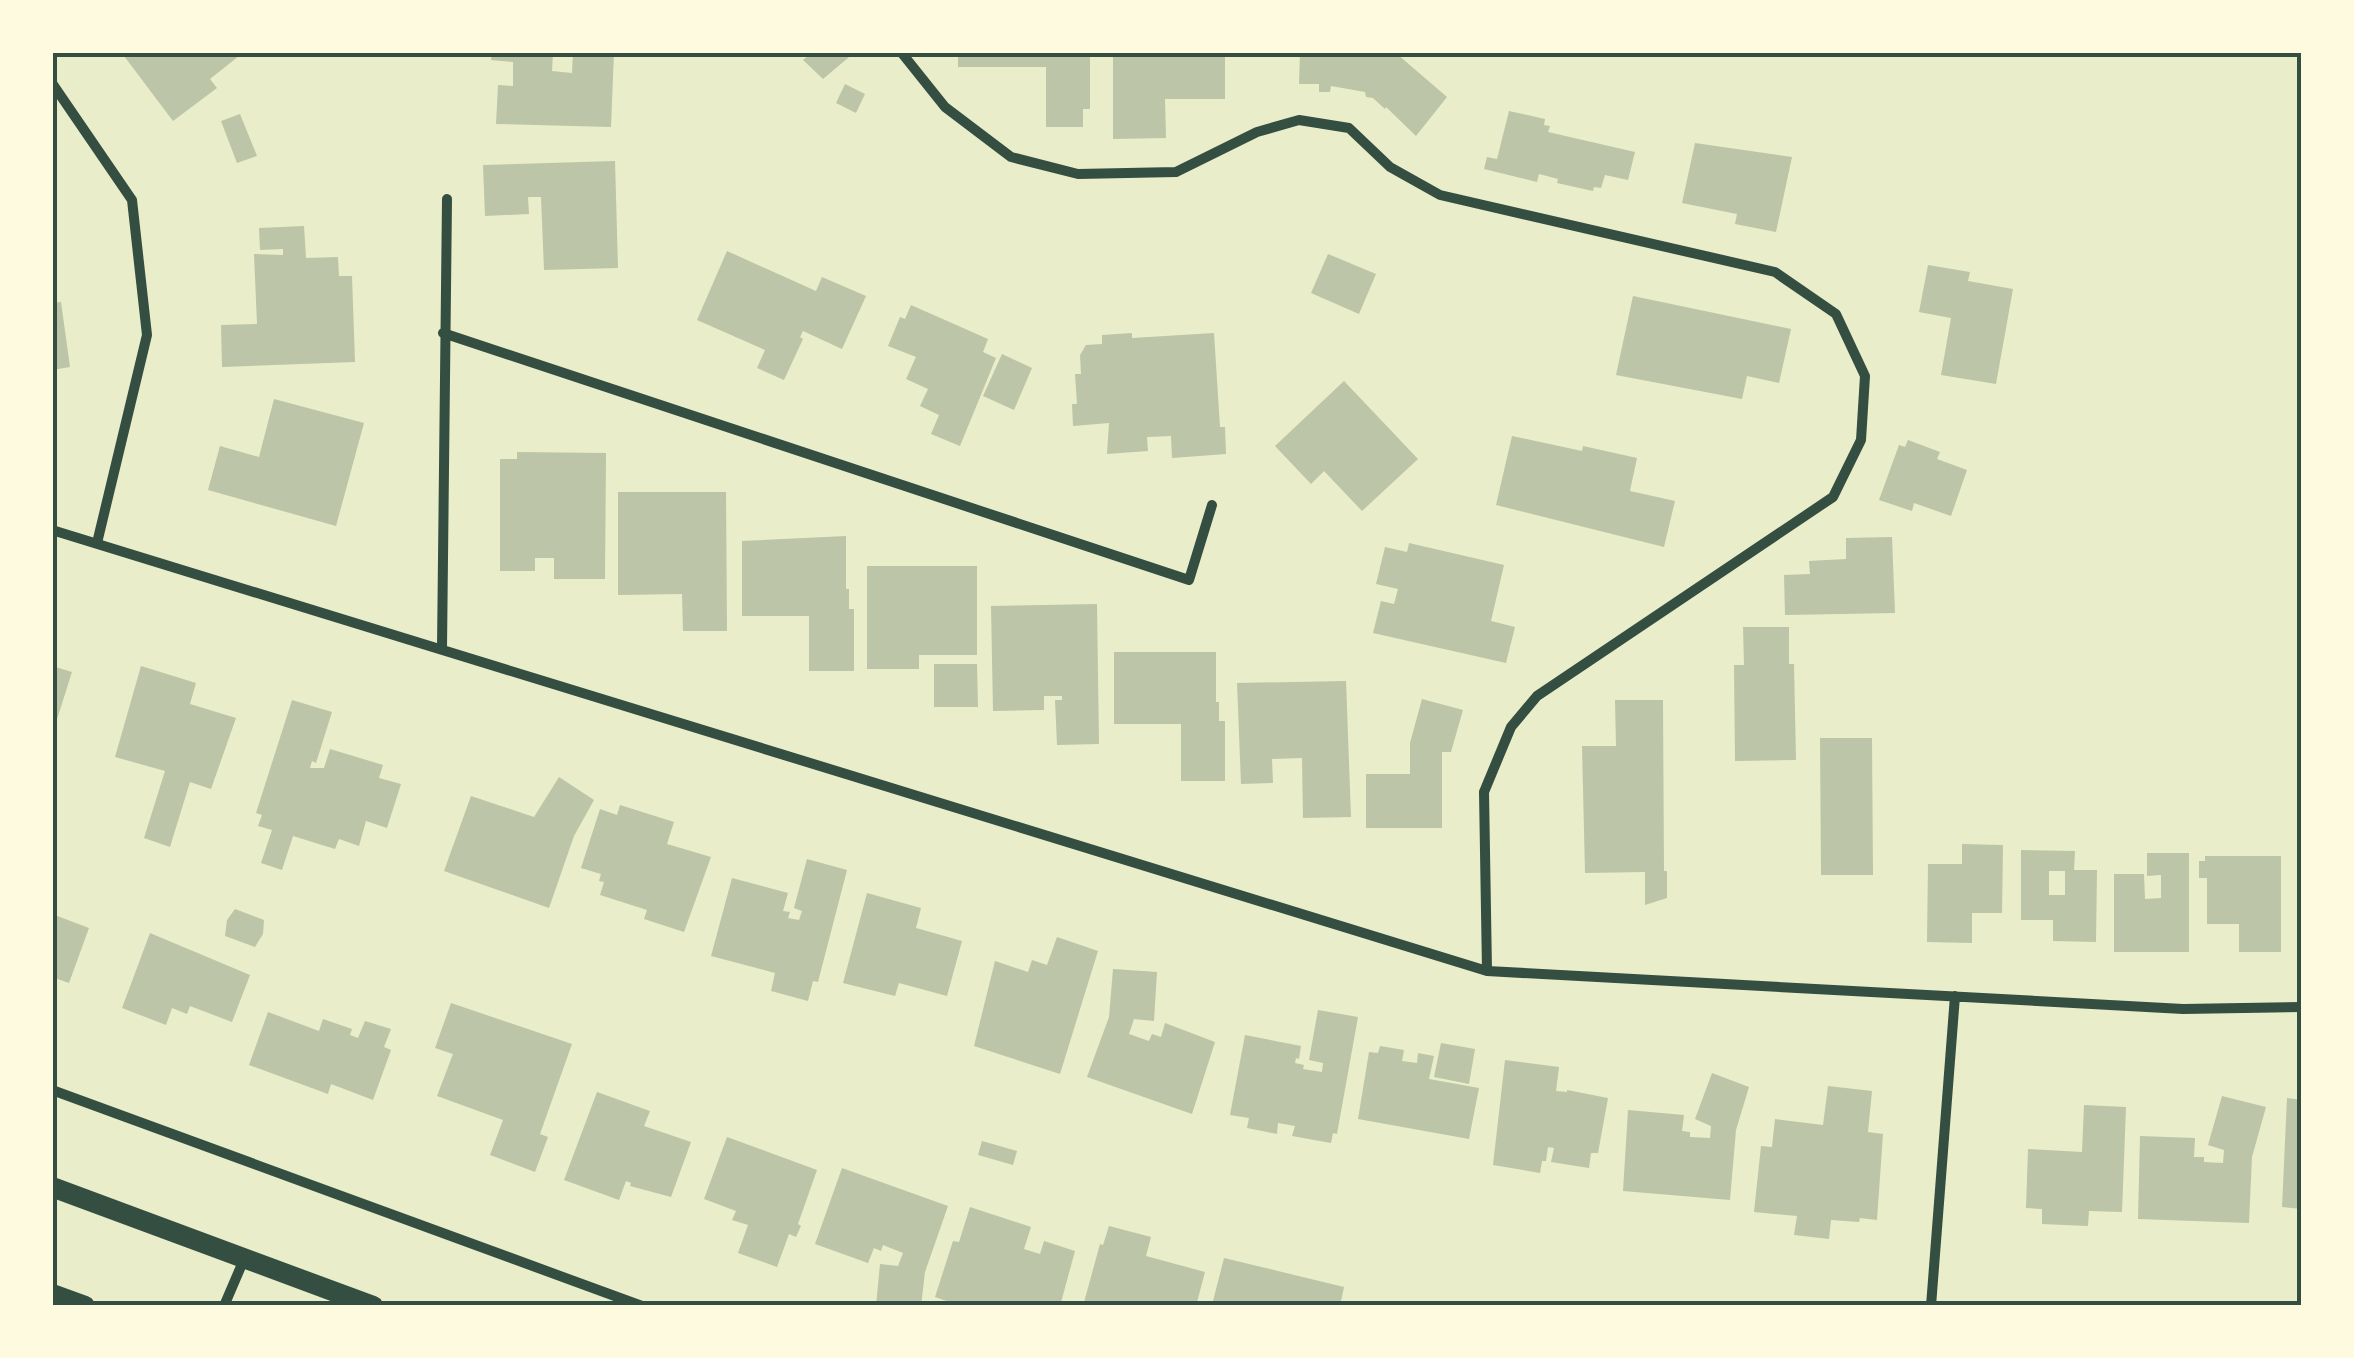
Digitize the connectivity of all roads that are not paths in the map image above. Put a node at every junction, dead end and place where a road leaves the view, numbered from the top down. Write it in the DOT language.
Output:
graph roads {
  1 [pos="900,52"];
  2 [pos="52,83"];
  3 [pos="447,198"];
  4 [pos="443,333"];
  5 [pos="1212,505"];
  6 [pos="52,530"];
  7 [pos="97,543"];
  8 [pos="442,648"];
  9 [pos="1487,971"];
  10 [pos="1955,996"];
  11 [pos="2302,1008"];
  12 [pos="52,1090"];
  13 [pos="52,1187"];
  14 [pos="245,1257"];
  15 [pos="52,1294"];
  16 [pos="84,1306"];
  17 [pos="224,1306"];
  18 [pos="373,1306"];
  19 [pos="642,1306"];
  20 [pos="1931,1306"];
  1 -- 9 [label="street"];
  2 -- 7 [label="street"];
  3 -- 4 [label="street"];
  4 -- 5 [label="street"];
  4 -- 8 [label="street"];
  6 -- 7 [label="street"];
  7 -- 8 [label="street"];
  8 -- 9 [label="street"];
  9 -- 10 [label="street"];
  10 -- 11 [label="street"];
  10 -- 20 [label="street"];
  12 -- 19 [label="street"];
  13 -- 14 [label="main road"];
  14 -- 17 [label="street"];
  14 -- 18 [label="main road"];
  15 -- 16 [label="main road"];
}
